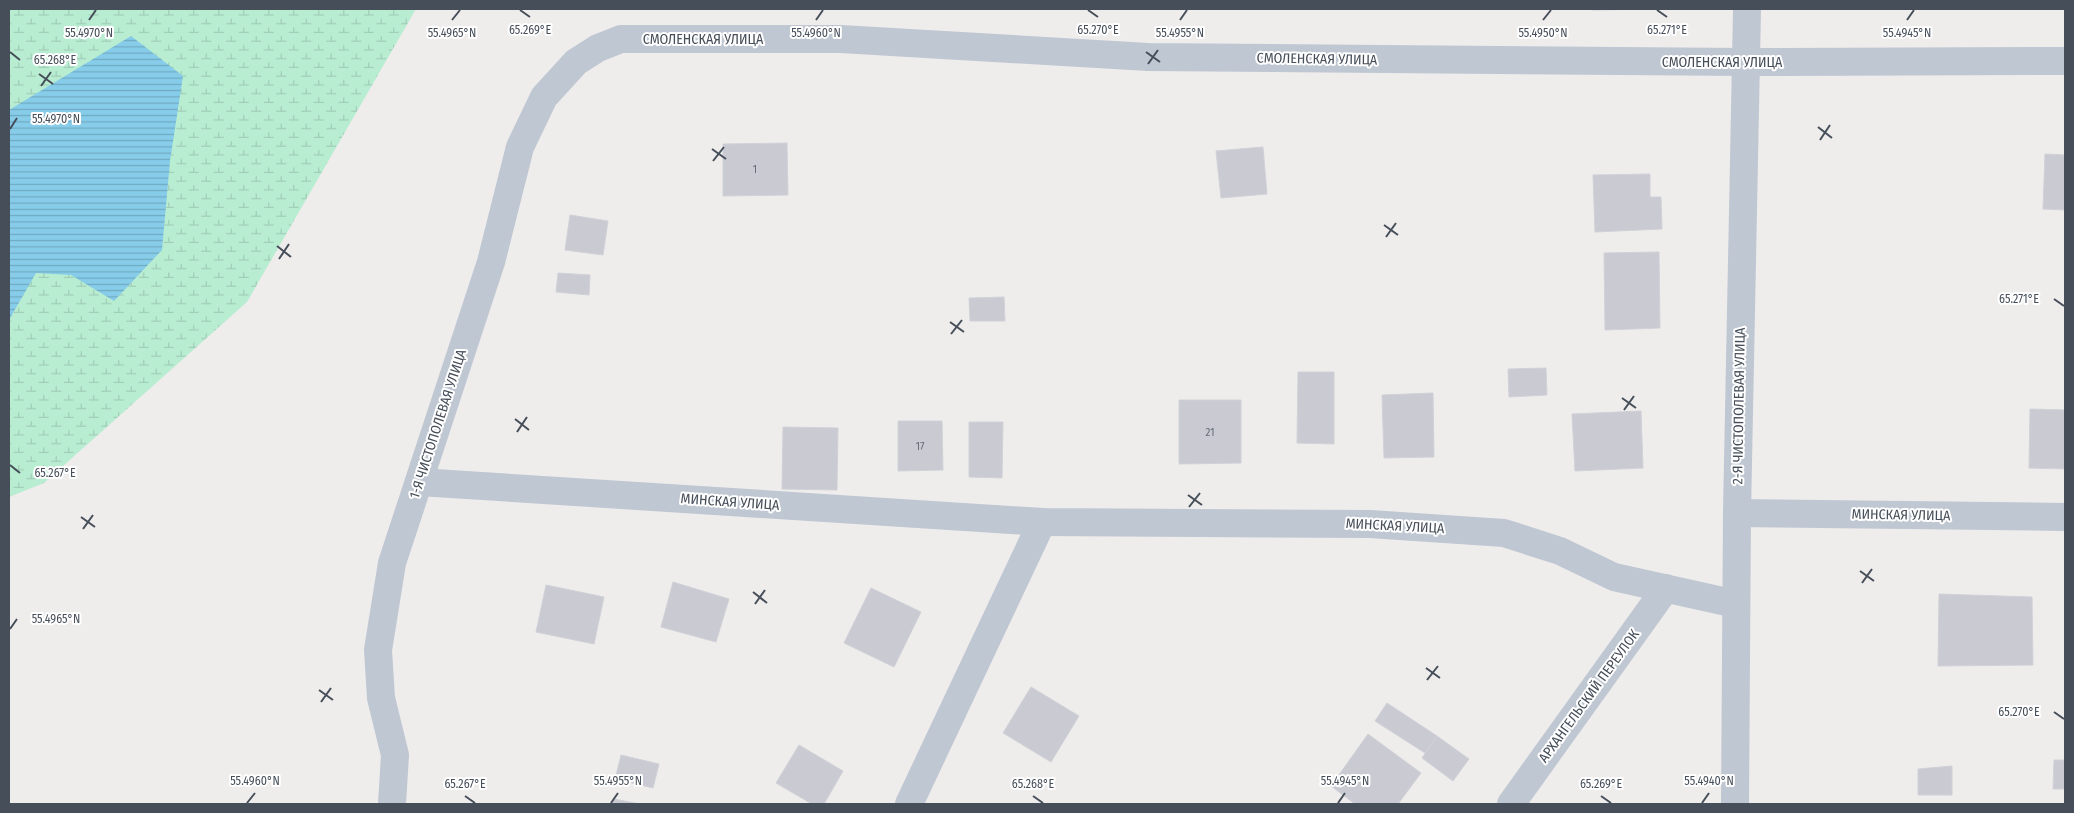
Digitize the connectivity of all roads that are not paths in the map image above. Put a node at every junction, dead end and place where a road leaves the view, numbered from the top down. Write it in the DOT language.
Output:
graph roads {
  1 [pos="1747,9"];
  2 [pos="2065,61"];
  3 [pos="576,62"];
  4 [pos="1746,62"];
  5 [pos="419,482"];
  6 [pos="1737,514"];
  7 [pos="2065,517"];
  8 [pos="1042,522"];
  9 [pos="1666,588"];
  10 [pos="1736,604"];
  11 [pos="392,804"];
  12 [pos="909,804"];
  13 [pos="1511,804"];
  14 [pos="1735,804"];
  1 -- 4 [label="street, 2-Я ЧИСТОПОЛЕВАЯ УЛИЦА"];
  2 -- 4 [label="street, СМОЛЕНСКАЯ УЛИЦА"];
  3 -- 4 [label="street, СМОЛЕНСКАЯ УЛИЦА"];
  3 -- 5 [label="street, 1-Я ЧИСТОПОЛЕВАЯ УЛИЦА"];
  4 -- 6 [label="street, 2-Я ЧИСТОПОЛЕВАЯ УЛИЦА"];
  5 -- 8 [label="street, МИНСКАЯ УЛИЦА"];
  5 -- 11 [label="street, 1-Я ЧИСТОПОЛЕВАЯ УЛИЦА"];
  6 -- 7 [label="street, МИНСКАЯ УЛИЦА"];
  6 -- 10 [label="street, 2-Я ЧИСТОПОЛЕВАЯ УЛИЦА"];
  8 -- 9 [label="street, МИНСКАЯ УЛИЦА"];
  8 -- 12 [label="street"];
  9 -- 10 [label="street, МИНСКАЯ УЛИЦА"];
  9 -- 13 [label="street, АРХАНГЕЛЬСКИЙ ПЕРЕУЛОК"];
  10 -- 14 [label="street, 2-Я ЧИСТОПОЛЕВАЯ УЛИЦА"];
}
